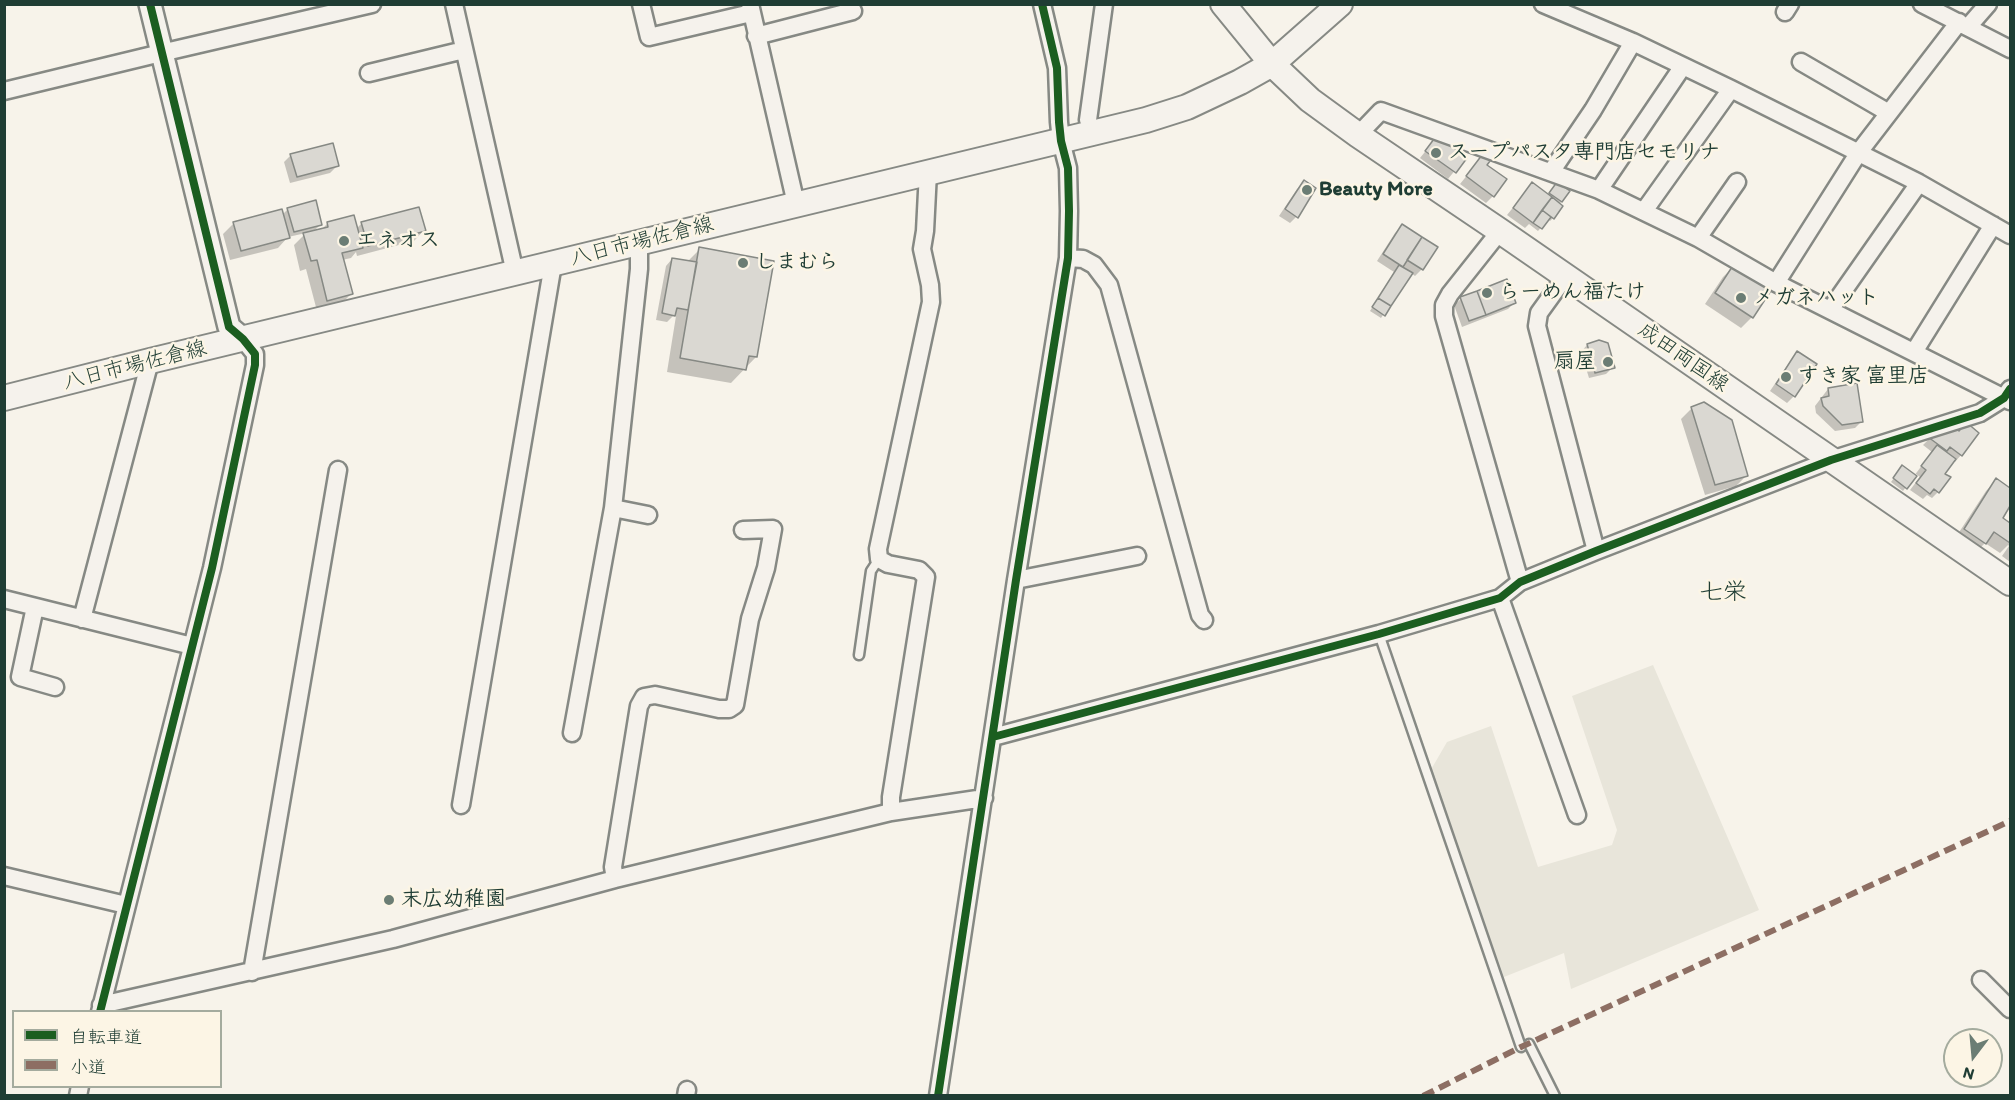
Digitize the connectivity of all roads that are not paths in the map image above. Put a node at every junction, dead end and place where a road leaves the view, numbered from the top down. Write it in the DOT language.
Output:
graph roads {
  1 [pos="150,4"];
  2 [pos="372,4"];
  3 [pos="454,4"];
  4 [pos="640,4"];
  5 [pos="1042,4"];
  6 [pos="1104,4"];
  7 [pos="1223,4"];
  8 [pos="1340,4"];
  9 [pos="1543,4"];
  10 [pos="1922,4"];
  11 [pos="1988,4"];
  12 [pos="751,9"];
  13 [pos="854,11"];
  14 [pos="1963,24"];
  15 [pos="756,36"];
  16 [pos="1633,42"];
  17 [pos="2010,49"];
  18 [pos="464,50"];
  19 [pos="161,53"];
  20 [pos="1801,62"];
  21 [pos="1272,64"];
  22 [pos="1683,66"];
  23 [pos="369,73"];
  24 [pos="1731,88"];
  25 [pos="4,91"];
  26 [pos="1889,113"];
  27 [pos="1088,120"];
  28 [pos="1358,135"];
  29 [pos="1061,141"];
  30 [pos="1859,152"];
  31 [pos="928,172"];
  32 [pos="1551,172"];
  33 [pos="1737,182"];
  34 [pos="1919,183"];
  35 [pos="1599,190"];
  36 [pos="796,204"];
  37 [pos="1644,211"];
  38 [pos="1993,225"];
  39 [pos="1500,231"];
  40 [pos="2010,235"];
  41 [pos="1698,238"];
  42 [pos="639,243"];
  43 [pos="1068,258"];
  44 [pos="553,264"];
  45 [pos="515,273"];
  46 [pos="1565,277"];
  47 [pos="1776,283"];
  48 [pos="1830,310"];
  49 [pos="243,339"];
  50 [pos="1914,351"];
  51 [pos="150,361"];
  52 [pos="2008,396"];
  53 [pos="4,398"];
  54 [pos="1831,460"];
  55 [pos="338,470"];
  56 [pos="613,508"];
  57 [pos="648,515"];
  58 [pos="743,530"];
  59 [pos="1596,551"];
  60 [pos="1137,556"];
  61 [pos="879,559"];
  62 [pos="1016,580"];
  63 [pos="1520,582"];
  64 [pos="2010,583"];
  65 [pos="1500,598"];
  66 [pos="4,599"];
  67 [pos="35,607"];
  68 [pos="82,619"];
  69 [pos="1204,620"];
  70 [pos="1379,634"];
  71 [pos="192,646"];
  72 [pos="859,655"];
  73 [pos="55,687"];
  74 [pos="572,733"];
  75 [pos="993,737"];
  76 [pos="984,798"];
  77 [pos="461,806"];
  78 [pos="891,812"];
  79 [pos="1577,815"];
  80 [pos="4,876"];
  81 [pos="615,879"];
  82 [pos="126,905"];
  83 [pos="252,972"];
  84 [pos="1981,980"];
  85 [pos="101,1008"];
  86 [pos="2010,1009"];
  87 [pos="938,1095"];
  88 [pos="1555,1095"];
  1 -- 19 [label="street"];
  2 -- 19 [label="street"];
  3 -- 18 [label="street"];
  4 -- 12 [label="street"];
  5 -- 29 [label="street"];
  6 -- 27 [label="street"];
  7 -- 21 [label="main road, 成田両国線"];
  8 -- 21 [label="main road"];
  9 -- 16 [label="street"];
  10 -- 14 [label="street"];
  11 -- 14 [label="street"];
  12 -- 15 [label="street"];
  13 -- 15 [label="street"];
  14 -- 17 [label="street"];
  14 -- 26 [label="street"];
  15 -- 36 [label="street"];
  16 -- 22 [label="street"];
  16 -- 32 [label="street"];
  18 -- 23 [label="street"];
  18 -- 45 [label="street"];
  19 -- 25 [label="street"];
  19 -- 49 [label="street"];
  20 -- 26 [label="street"];
  21 -- 28 [label="main road, 成田両国線"];
  21 -- 29 [label="main road, 八日市場佐倉線"];
  22 -- 24 [label="street"];
  22 -- 35 [label="street"];
  24 -- 30 [label="street"];
  24 -- 37 [label="street"];
  26 -- 30 [label="street"];
  28 -- 32 [label="street"];
  28 -- 39 [label="main road, 成田両国線"];
  29 -- 31 [label="main road, 八日市場佐倉線"];
  29 -- 43 [label="street"];
  30 -- 34 [label="street"];
  30 -- 47 [label="street"];
  31 -- 36 [label="main road, 八日市場佐倉線"];
  31 -- 61 [label="street"];
  32 -- 35 [label="street"];
  33 -- 41 [label="street"];
  34 -- 38 [label="street"];
  34 -- 48 [label="street"];
  35 -- 37 [label="street"];
  36 -- 42 [label="main road, 八日市場佐倉線"];
  37 -- 41 [label="street"];
  38 -- 40 [label="street"];
  38 -- 50 [label="street"];
  39 -- 46 [label="main road, 成田両国線"];
  39 -- 63 [label="street"];
  41 -- 47 [label="street"];
  42 -- 44 [label="main road, 八日市場佐倉線"];
  42 -- 56 [label="street"];
  43 -- 62 [label="street"];
  43 -- 69 [label="street"];
  44 -- 45 [label="main road, 八日市場佐倉線"];
  44 -- 77 [label="street"];
  45 -- 49 [label="main road, 八日市場佐倉線"];
  46 -- 54 [label="main road, 成田両国線"];
  46 -- 59 [label="street"];
  47 -- 48 [label="street"];
  48 -- 50 [label="street"];
  49 -- 51 [label="main road, 八日市場佐倉線"];
  49 -- 71 [label="street"];
  50 -- 52 [label="street"];
  51 -- 53 [label="main road, 八日市場佐倉線"];
  51 -- 68 [label="street"];
  52 -- 54 [label="street"];
  54 -- 59 [label="street"];
  54 -- 64 [label="main road, 成田両国線"];
  55 -- 83 [label="street"];
  56 -- 57 [label="street"];
  56 -- 74 [label="street"];
  58 -- 81 [label="street"];
  59 -- 63 [label="street"];
  60 -- 62 [label="street"];
  61 -- 72 [label="lane"];
  61 -- 78 [label="street"];
  62 -- 75 [label="street"];
  63 -- 65 [label="street"];
  65 -- 70 [label="street"];
  65 -- 79 [label="street"];
  66 -- 67 [label="street"];
  67 -- 68 [label="street"];
  67 -- 73 [label="street"];
  68 -- 71 [label="street"];
  70 -- 75 [label="street"];
  70 -- 88 [label="lane"];
  71 -- 82 [label="street"];
  75 -- 76 [label="street"];
  76 -- 78 [label="street"];
  76 -- 87 [label="street"];
  78 -- 81 [label="street"];
  80 -- 82 [label="street"];
  81 -- 83 [label="street"];
  82 -- 85 [label="street"];
  83 -- 85 [label="street"];
  84 -- 86 [label="street"];
}
